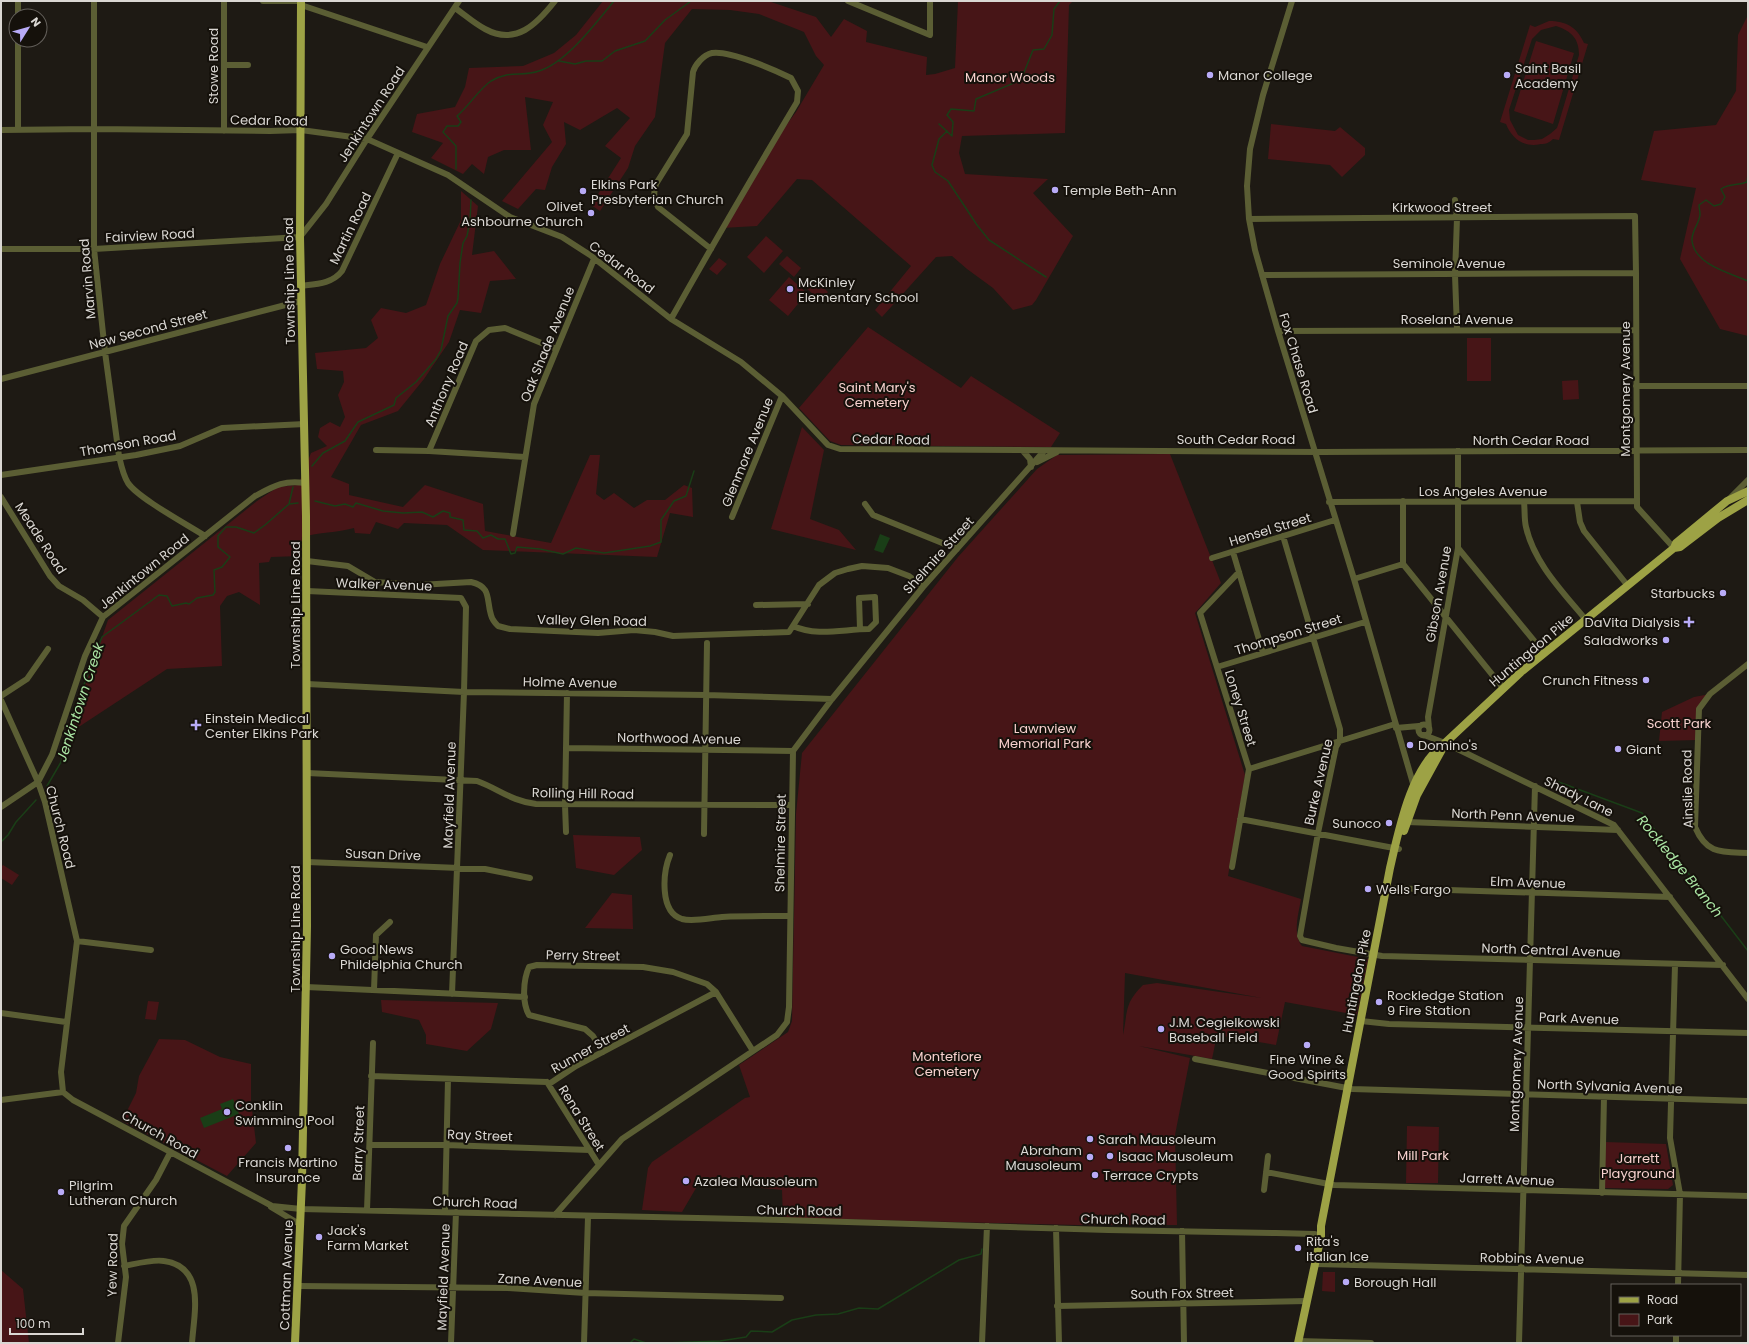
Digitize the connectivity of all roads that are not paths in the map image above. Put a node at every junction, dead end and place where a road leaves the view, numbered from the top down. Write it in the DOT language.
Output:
graph roads {
  1 [pos="94,1"];
  2 [pos="224,1"];
  3 [pos="263,1"];
  4 [pos="460,1"];
  5 [pos="555,1"];
  6 [pos="848,1"];
  7 [pos="930,1"];
  8 [pos="1292,1"];
  9 [pos="301,3"];
  10 [pos="455,8"];
  11 [pos="428,47"];
  12 [pos="18,48"];
  13 [pos="224,65"];
  14 [pos="248,65"];
  15 [pos="94,129"];
  16 [pos="1,130"];
  17 [pos="18,130"];
  18 [pos="301,130"];
  19 [pos="224,131"];
  20 [pos="367,139"];
  21 [pos="398,153"];
  22 [pos="1455,200"];
  23 [pos="1635,216"];
  24 [pos="1457,218"];
  25 [pos="1249,219"];
  26 [pos="300,237"];
  27 [pos="1,249"];
  28 [pos="94,249"];
  29 [pos="711,250"];
  30 [pos="594,259"];
  31 [pos="1636,273"];
  32 [pos="1262,275"];
  33 [pos="1455,275"];
  34 [pos="300,286"];
  35 [pos="301,301"];
  36 [pos="671,319"];
  37 [pos="1457,329"];
  38 [pos="1636,330"];
  39 [pos="1278,331"];
  40 [pos="556,349"];
  41 [pos="105,352"];
  42 [pos="1,379"];
  43 [pos="1636,386"];
  44 [pos="1748,386"];
  45 [pos="782,396"];
  46 [pos="305,424"];
  47 [pos="376,450"];
  48 [pos="1159,450"];
  49 [pos="1748,450"];
  50 [pos="429,451"];
  51 [pos="1023,451"];
  52 [pos="1044,451"];
  53 [pos="1059,451"];
  54 [pos="1314,451"];
  55 [pos="1458,451"];
  56 [pos="1636,452"];
  57 [pos="118,456"];
  58 [pos="525,457"];
  59 [pos="1032,466"];
  60 [pos="1,475"];
  61 [pos="1748,480"];
  62 [pos="305,483"];
  63 [pos="1748,491"];
  64 [pos="1,497"];
  65 [pos="1748,500"];
  66 [pos="1403,501"];
  67 [pos="1637,501"];
  68 [pos="1728,501"];
  69 [pos="1329,502"];
  70 [pos="1458,502"];
  71 [pos="1524,502"];
  72 [pos="1577,502"];
  73 [pos="865,504"];
  74 [pos="732,517"];
  75 [pos="1335,520"];
  76 [pos="513,534"];
  77 [pos="205,536"];
  78 [pos="1283,536"];
  79 [pos="1458,548"];
  80 [pos="1674,548"];
  81 [pos="957,550"];
  82 [pos="1233,552"];
  83 [pos="1212,558"];
  84 [pos="307,561"];
  85 [pos="1403,564"];
  86 [pos="1239,572"];
  87 [pos="1354,579"];
  88 [pos="1628,586"];
  89 [pos="923,587"];
  90 [pos="307,591"];
  91 [pos="461,598"];
  92 [pos="808,604"];
  93 [pos="756,605"];
  94 [pos="1445,616"];
  95 [pos="103,617"];
  96 [pos="1586,620"];
  97 [pos="1365,622"];
  98 [pos="793,626"];
  99 [pos="860,629"];
  100 [pos="1313,638"];
  101 [pos="707,643"];
  102 [pos="48,649"];
  103 [pos="1263,653"];
  104 [pos="1544,654"];
  105 [pos="1748,664"];
  106 [pos="1216,667"];
  107 [pos="307,684"];
  108 [pos="1503,688"];
  109 [pos="464,692"];
  110 [pos="567,693"];
  111 [pos="706,695"];
  112 [pos="1,696"];
  113 [pos="832,699"];
  114 [pos="1,700"];
  115 [pos="1395,726"];
  116 [pos="1419,726"];
  117 [pos="1406,728"];
  118 [pos="1426,732"];
  119 [pos="1340,740"];
  120 [pos="1445,743"];
  121 [pos="566,748"];
  122 [pos="706,749"];
  123 [pos="793,751"];
  124 [pos="1249,769"];
  125 [pos="307,773"];
  126 [pos="460,779"];
  127 [pos="38,782"];
  128 [pos="1535,786"];
  129 [pos="1414,787"];
  130 [pos="791,804"];
  131 [pos="565,805"];
  132 [pos="705,805"];
  133 [pos="1,807"];
  134 [pos="1240,819"];
  135 [pos="1407,822"];
  136 [pos="1534,826"];
  137 [pos="1618,830"];
  138 [pos="566,832"];
  139 [pos="1318,833"];
  140 [pos="704,834"];
  141 [pos="1397,849"];
  142 [pos="1748,853"];
  143 [pos="670,855"];
  144 [pos="307,862"];
  145 [pos="1232,867"];
  146 [pos="457,868"];
  147 [pos="530,878"];
  148 [pos="1388,888"];
  149 [pos="1532,894"];
  150 [pos="1670,897"];
  151 [pos="790,916"];
  152 [pos="390,922"];
  153 [pos="77,941"];
  154 [pos="1305,942"];
  155 [pos="151,950"];
  156 [pos="1376,955"];
  157 [pos="1530,960"];
  158 [pos="1675,965"];
  159 [pos="1723,966"];
  160 [pos="306,988"];
  161 [pos="374,990"];
  162 [pos="716,992"];
  163 [pos="452,994"];
  164 [pos="525,997"];
  165 [pos="1748,999"];
  166 [pos="1,1013"];
  167 [pos="66,1022"];
  168 [pos="1363,1022"];
  169 [pos="1528,1027"];
  170 [pos="1673,1032"];
  171 [pos="1748,1033"];
  172 [pos="373,1043"];
  173 [pos="753,1051"];
  174 [pos="602,1052"];
  175 [pos="1195,1059"];
  176 [pos="371,1076"];
  177 [pos="448,1079"];
  178 [pos="547,1082"];
  179 [pos="1350,1088"];
  180 [pos="63,1092"];
  181 [pos="1526,1094"];
  182 [pos="1604,1097"];
  183 [pos="1671,1098"];
  184 [pos="1,1100"];
  185 [pos="1748,1100"];
  186 [pos="370,1145"];
  187 [pos="446,1145"];
  188 [pos="590,1150"];
  189 [pos="170,1153"];
  190 [pos="1268,1156"];
  191 [pos="599,1165"];
  192 [pos="1266,1172"];
  193 [pos="1332,1184"];
  194 [pos="1264,1190"];
  195 [pos="1523,1190"];
  196 [pos="1602,1193"];
  197 [pos="1680,1194"];
  198 [pos="1748,1196"];
  199 [pos="265,1203"];
  200 [pos="301,1209"];
  201 [pos="367,1210"];
  202 [pos="445,1212"];
  203 [pos="456,1212"];
  204 [pos="555,1215"];
  205 [pos="588,1217"];
  206 [pos="301,1225"];
  207 [pos="987,1226"];
  208 [pos="1056,1228"];
  209 [pos="1182,1231"];
  210 [pos="1321,1236"];
  211 [pos="1315,1264"];
  212 [pos="124,1266"];
  213 [pos="1521,1269"];
  214 [pos="1678,1273"];
  215 [pos="1748,1275"];
  216 [pos="1678,1284"];
  217 [pos="298,1286"];
  218 [pos="454,1287"];
  219 [pos="584,1293"];
  220 [pos="782,1298"];
  221 [pos="1307,1301"];
  222 [pos="1183,1303"];
  223 [pos="1058,1306"];
  224 [pos="1298,1342"];
  225 [pos="118,1343"];
  226 [pos="192,1343"];
  227 [pos="295,1343"];
  228 [pos="452,1343"];
  229 [pos="584,1343"];
  230 [pos="982,1343"];
  231 [pos="1059,1343"];
  232 [pos="1184,1343"];
  233 [pos="1371,1343"];
  234 [pos="1519,1343"];
  1 -- 15 [label="street, Marvin Road"];
  2 -- 13 [label="street, Stowe Road"];
  3 -- 9 [label="street"];
  4 -- 10 [label="street, Jenkintown Road"];
  5 -- 10 [label="street"];
  6 -- 7 [label="street"];
  8 -- 25 [label="street, Fox Chase Road"];
  9 -- 11 [label="street"];
  9 -- 18 [label="main road, Township Line Road"];
  10 -- 11 [label="street, Jenkintown Road"];
  11 -- 20 [label="street, Jenkintown Road"];
  12 -- 17 [label="street"];
  13 -- 14 [label="street"];
  13 -- 19 [label="street, Stowe Road"];
  15 -- 17 [label="street, Cedar Road"];
  15 -- 19 [label="street, Cedar Road"];
  15 -- 28 [label="street, Marvin Road"];
  16 -- 17 [label="street, Cedar Road"];
  18 -- 19 [label="street, Cedar Road"];
  18 -- 20 [label="street, Cedar Road"];
  18 -- 26 [label="main road, Township Line Road"];
  20 -- 21 [label="street, Cedar Road"];
  20 -- 26 [label="street, Jenkintown Road"];
  21 -- 30 [label="street, Cedar Road"];
  21 -- 34 [label="street, Martin Road"];
  22 -- 24 [label="street"];
  23 -- 24 [label="street, Kirkwood Street"];
  23 -- 31 [label="street, Montgomery Avenue"];
  24 -- 25 [label="street, Kirkwood Street"];
  24 -- 33 [label="street"];
  25 -- 32 [label="street, Fox Chase Road"];
  26 -- 28 [label="street, Fairview Road"];
  26 -- 34 [label="main road, Township Line Road"];
  27 -- 28 [label="street, Fairview Road"];
  28 -- 41 [label="street, Marvin Road"];
  29 -- 29 [label="street"];
  29 -- 36 [label="street"];
  30 -- 36 [label="street, Cedar Road"];
  30 -- 40 [label="street, Oak Shade Avenue"];
  31 -- 33 [label="street, Seminole Avenue"];
  31 -- 38 [label="street, Montgomery Avenue"];
  32 -- 33 [label="street, Seminole Avenue"];
  32 -- 39 [label="street, Fox Chase Road"];
  33 -- 37 [label="street"];
  34 -- 35 [label="main road, Township Line Road"];
  35 -- 41 [label="street, New Second Street"];
  35 -- 46 [label="main road, Township Line Road"];
  36 -- 45 [label="street, Cedar Road"];
  37 -- 38 [label="street, Roseland Avenue"];
  37 -- 39 [label="street, Roseland Avenue"];
  38 -- 43 [label="street, Montgomery Avenue"];
  39 -- 54 [label="street, Fox Chase Road"];
  40 -- 50 [label="street, Anthony Road"];
  40 -- 58 [label="street, Oak Shade Avenue"];
  41 -- 42 [label="street, New Second Street"];
  41 -- 57 [label="street, Marvin Road"];
  43 -- 44 [label="street"];
  43 -- 56 [label="street, Montgomery Avenue"];
  45 -- 51 [label="street, Cedar Road"];
  45 -- 74 [label="street, Glenmore Avenue"];
  46 -- 57 [label="street, Thomson Road"];
  46 -- 62 [label="main road, Township Line Road"];
  47 -- 50 [label="street"];
  48 -- 53 [label="street, Cedar Road"];
  48 -- 54 [label="street, South Cedar Road"];
  49 -- 56 [label="street, North Cedar Road"];
  50 -- 58 [label="street"];
  51 -- 52 [label="street, Cedar Road"];
  51 -- 59 [label="street"];
  52 -- 53 [label="street, Cedar Road"];
  52 -- 59 [label="street, Shelmire Street"];
  53 -- 59 [label="street"];
  54 -- 55 [label="street, North Cedar Road"];
  54 -- 69 [label="street, Fox Chase Road"];
  55 -- 56 [label="street, North Cedar Road"];
  55 -- 70 [label="street, Gibson Avenue"];
  56 -- 67 [label="street, Montgomery Avenue"];
  57 -- 60 [label="street, Thomson Road"];
  57 -- 77 [label="street, Marvin Road"];
  58 -- 76 [label="street, Oak Shade Avenue"];
  59 -- 81 [label="street, Shelmire Street"];
  61 -- 68 [label="street"];
  62 -- 77 [label="street, Jenkintown Road"];
  62 -- 84 [label="main road, Township Line Road"];
  63 -- 68 [label="main road, Huntingdon Pike"];
  64 -- 95 [label="street, Meade Road"];
  65 -- 80 [label="main road, Huntingdon Pike"];
  66 -- 69 [label="street, Los Angeles Avenue"];
  66 -- 70 [label="street, Los Angeles Avenue"];
  66 -- 85 [label="street"];
  67 -- 72 [label="street, Los Angeles Avenue"];
  67 -- 80 [label="street, Montgomery Avenue"];
  68 -- 80 [label="main road, Huntingdon Pike"];
  69 -- 75 [label="street, Fox Chase Road"];
  70 -- 71 [label="street, Los Angeles Avenue"];
  70 -- 79 [label="street, Gibson Avenue"];
  71 -- 72 [label="street, Los Angeles Avenue"];
  71 -- 96 [label="street"];
  72 -- 88 [label="street"];
  73 -- 81 [label="street"];
  75 -- 78 [label="street, Hensel Street"];
  75 -- 87 [label="street, Fox Chase Road"];
  77 -- 95 [label="street, Jenkintown Road"];
  78 -- 82 [label="street, Hensel Street"];
  78 -- 100 [label="street, Burke Avenue"];
  79 -- 94 [label="street, Gibson Avenue"];
  79 -- 104 [label="street"];
  80 -- 88 [label="main road, Huntingdon Pike"];
  81 -- 89 [label="street, Shelmire Street"];
  82 -- 83 [label="street, Hensel Street"];
  82 -- 86 [label="street"];
  84 -- 90 [label="main road, Township Line Road"];
  84 -- 98 [label="street, Valley Glen Road"];
  85 -- 87 [label="street"];
  85 -- 94 [label="street"];
  86 -- 103 [label="street"];
  86 -- 106 [label="street, Loney Street"];
  87 -- 97 [label="street, Fox Chase Road"];
  88 -- 96 [label="main road, Huntingdon Pike"];
  89 -- 92 [label="street"];
  89 -- 113 [label="street, Shelmire Street"];
  90 -- 91 [label="street, Walker Avenue"];
  90 -- 107 [label="main road, Township Line Road"];
  91 -- 109 [label="street, Mayfield Avenue"];
  92 -- 93 [label="street"];
  92 -- 98 [label="street"];
  94 -- 108 [label="street"];
  94 -- 118 [label="street, Gibson Avenue"];
  95 -- 127 [label="street, Jenkintown Road"];
  96 -- 104 [label="main road, Huntingdon Pike"];
  97 -- 100 [label="street, Thompson Street"];
  97 -- 115 [label="street, Fox Chase Road"];
  98 -- 99 [label="street"];
  99 -- 99 [label="street"];
  100 -- 103 [label="street, Thompson Street"];
  100 -- 119 [label="street, Burke Avenue"];
  101 -- 111 [label="street"];
  102 -- 112 [label="street"];
  103 -- 106 [label="street, Thompson Street"];
  104 -- 108 [label="main road, Huntingdon Pike"];
  105 -- 142 [label="street, Ainslie Road"];
  106 -- 124 [label="street, Loney Street"];
  107 -- 109 [label="street, Holme Avenue"];
  107 -- 125 [label="main road, Township Line Road"];
  108 -- 120 [label="main road, Huntingdon Pike"];
  109 -- 110 [label="street, Holme Avenue"];
  109 -- 126 [label="street, Mayfield Avenue"];
  110 -- 111 [label="street, Holme Avenue"];
  110 -- 121 [label="street"];
  111 -- 113 [label="street, Holme Avenue"];
  111 -- 122 [label="street"];
  113 -- 123 [label="street, Shelmire Street"];
  114 -- 127 [label="street, Church Road"];
  115 -- 117 [label="street"];
  115 -- 119 [label="street"];
  115 -- 129 [label="street, Fox Chase Road"];
  116 -- 117 [label="street"];
  116 -- 118 [label="street"];
  116 -- 118 [label="street"];
  117 -- 118 [label="street"];
  118 -- 120 [label="street"];
  119 -- 124 [label="street"];
  119 -- 139 [label="street, Burke Avenue"];
  120 -- 128 [label="street, Shady Lane"];
  120 -- 129 [label="main road, Huntingdon Pike"];
  120 -- 135 [label="main road, Huntingdon Pike"];
  121 -- 122 [label="street, Northwood Avenue"];
  121 -- 131 [label="street"];
  122 -- 123 [label="street, Northwood Avenue"];
  122 -- 132 [label="street"];
  123 -- 130 [label="street, Shelmire Street"];
  124 -- 134 [label="street, Loney Street"];
  125 -- 126 [label="street, Rolling Hill Road"];
  125 -- 144 [label="main road, Township Line Road"];
  126 -- 131 [label="street, Rolling Hill Road"];
  126 -- 146 [label="street, Mayfield Avenue"];
  127 -- 133 [label="street, Jenkintown Road"];
  127 -- 153 [label="street, Church Road"];
  128 -- 136 [label="street, Montgomery Avenue"];
  128 -- 137 [label="street, Shady Lane"];
  129 -- 141 [label="main road, Huntingdon Pike"];
  130 -- 132 [label="street, Rolling Hill Road"];
  130 -- 151 [label="street, Shelmire Street"];
  131 -- 132 [label="street, Rolling Hill Road"];
  131 -- 138 [label="street"];
  132 -- 140 [label="street"];
  134 -- 139 [label="street"];
  134 -- 145 [label="street, Loney Street"];
  135 -- 136 [label="street, North Penn Avenue"];
  135 -- 141 [label="main road, Huntingdon Pike"];
  136 -- 137 [label="street, North Penn Avenue"];
  136 -- 149 [label="street, Montgomery Avenue"];
  137 -- 150 [label="street, Shady Lane"];
  139 -- 141 [label="street"];
  139 -- 154 [label="street, Burke Avenue"];
  141 -- 148 [label="main road, Huntingdon Pike"];
  143 -- 151 [label="street"];
  144 -- 146 [label="street, Susan Drive"];
  144 -- 160 [label="main road, Township Line Road"];
  146 -- 147 [label="street, Susan Drive"];
  146 -- 163 [label="street, Mayfield Avenue"];
  148 -- 149 [label="street, Elm Avenue"];
  148 -- 156 [label="main road, Huntingdon Pike"];
  149 -- 150 [label="street, Elm Avenue"];
  149 -- 157 [label="street, Montgomery Avenue"];
  150 -- 159 [label="street, Shady Lane"];
  151 -- 173 [label="street, Shelmire Street"];
  152 -- 161 [label="street"];
  153 -- 155 [label="street"];
  153 -- 167 [label="street, Church Road"];
  154 -- 156 [label="street, North Central Avenue"];
  156 -- 157 [label="street, North Central Avenue"];
  156 -- 168 [label="main road, Huntingdon Pike"];
  157 -- 158 [label="street, North Central Avenue"];
  157 -- 169 [label="street, Montgomery Avenue"];
  158 -- 159 [label="street, North Central Avenue"];
  158 -- 170 [label="street"];
  159 -- 165 [label="street, Shady Lane"];
  160 -- 161 [label="street"];
  160 -- 200 [label="main road, Township Line Road"];
  161 -- 163 [label="street"];
  162 -- 164 [label="street, Perry Street"];
  162 -- 173 [label="street, Perry Street"];
  162 -- 174 [label="street, Runner Street"];
  163 -- 164 [label="street"];
  164 -- 174 [label="street"];
  166 -- 167 [label="street"];
  167 -- 180 [label="street, Church Road"];
  168 -- 169 [label="street, Park Avenue"];
  168 -- 179 [label="main road, Huntingdon Pike"];
  169 -- 170 [label="street, Park Avenue"];
  169 -- 181 [label="street, Montgomery Avenue"];
  170 -- 171 [label="street, Park Avenue"];
  170 -- 183 [label="street"];
  172 -- 176 [label="street, Barry Street"];
  173 -- 191 [label="street, Shelmire Street"];
  174 -- 178 [label="street, Runner Street"];
  175 -- 179 [label="street, North Sylvania Avenue"];
  176 -- 177 [label="street, Runner Street"];
  176 -- 186 [label="street, Barry Street"];
  177 -- 178 [label="street, Runner Street"];
  177 -- 187 [label="street, Mayfield Avenue"];
  178 -- 188 [label="street, Rena Street"];
  179 -- 181 [label="street, North Sylvania Avenue"];
  179 -- 193 [label="main road, Huntingdon Pike"];
  180 -- 184 [label="street"];
  180 -- 189 [label="street, Church Road"];
  181 -- 182 [label="street, North Sylvania Avenue"];
  181 -- 195 [label="street, Montgomery Avenue"];
  182 -- 183 [label="street, North Sylvania Avenue"];
  182 -- 196 [label="street"];
  183 -- 185 [label="street, North Sylvania Avenue"];
  183 -- 197 [label="street"];
  186 -- 187 [label="street, Ray Street"];
  186 -- 201 [label="street, Barry Street"];
  187 -- 188 [label="street, Ray Street"];
  187 -- 202 [label="street, Mayfield Avenue"];
  188 -- 191 [label="street, Rena Street"];
  189 -- 199 [label="street, Church Road"];
  189 -- 212 [label="street, Yew Road"];
  190 -- 192 [label="street"];
  191 -- 204 [label="street, Shelmire Street"];
  192 -- 193 [label="street, Jarrett Avenue"];
  192 -- 194 [label="street"];
  193 -- 195 [label="street, Jarrett Avenue"];
  193 -- 210 [label="main road, Huntingdon Pike"];
  195 -- 196 [label="street, Jarrett Avenue"];
  195 -- 213 [label="street, Montgomery Avenue"];
  196 -- 197 [label="street, Jarrett Avenue"];
  197 -- 198 [label="street, Jarrett Avenue"];
  197 -- 214 [label="street"];
  199 -- 200 [label="street, Church Road"];
  199 -- 206 [label="street"];
  200 -- 201 [label="street, Church Road"];
  200 -- 206 [label="main road, Cottman Avenue"];
  201 -- 202 [label="street, Church Road"];
  202 -- 203 [label="street, Church Road"];
  203 -- 204 [label="street, Church Road"];
  203 -- 218 [label="street, Mayfield Avenue"];
  204 -- 205 [label="street, Church Road"];
  205 -- 207 [label="street, Church Road"];
  205 -- 219 [label="street"];
  206 -- 217 [label="main road, Cottman Avenue"];
  207 -- 208 [label="street, Church Road"];
  207 -- 230 [label="street"];
  208 -- 209 [label="street, Church Road"];
  208 -- 223 [label="street"];
  209 -- 210 [label="street, Church Road"];
  209 -- 222 [label="street"];
  210 -- 211 [label="main road, Huntingdon Pike"];
  211 -- 213 [label="street, Robbins Avenue"];
  211 -- 221 [label="main road, Huntingdon Pike"];
  212 -- 225 [label="street, Yew Road"];
  212 -- 226 [label="street"];
  213 -- 214 [label="street, Robbins Avenue"];
  213 -- 234 [label="street, Montgomery Avenue"];
  214 -- 215 [label="street, Robbins Avenue"];
  214 -- 216 [label="street"];
  217 -- 218 [label="street, Zane Avenue"];
  217 -- 227 [label="main road, Cottman Avenue"];
  218 -- 219 [label="street, Zane Avenue"];
  218 -- 228 [label="street, Mayfield Avenue"];
  219 -- 220 [label="street, Zane Avenue"];
  219 -- 229 [label="street"];
  221 -- 222 [label="street, South Fox Street"];
  221 -- 224 [label="main road, Huntingdon Pike"];
  222 -- 223 [label="street, South Fox Street"];
  222 -- 232 [label="street"];
  223 -- 231 [label="street"];
  224 -- 233 [label="street"];
}
